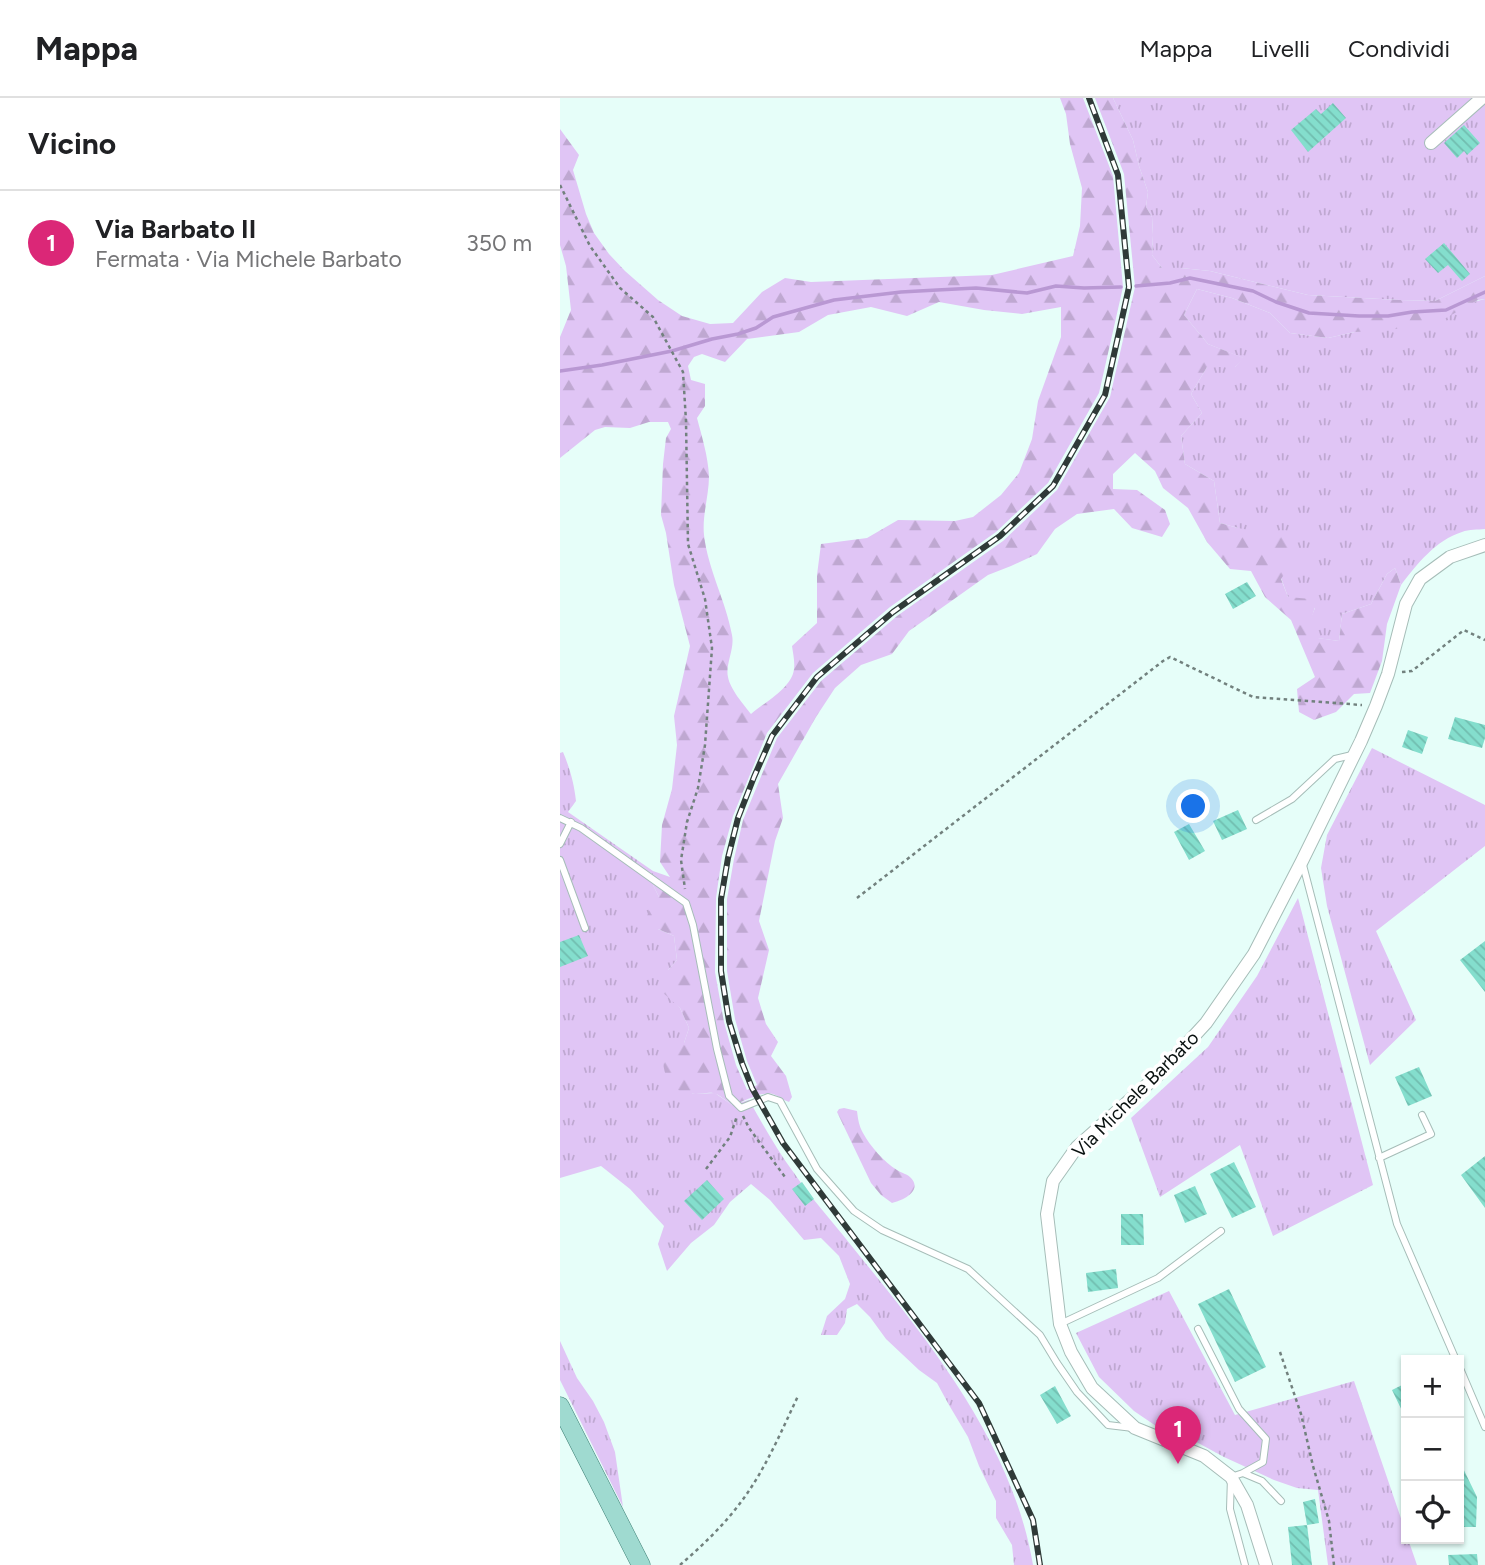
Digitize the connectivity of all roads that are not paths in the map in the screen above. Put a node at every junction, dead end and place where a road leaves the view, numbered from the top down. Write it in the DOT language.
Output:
graph roads {
  1 [pos="1482,98"];
  2 [pos="1431,143"];
  3 [pos="1485,545"];
  4 [pos="1354,755"];
  5 [pos="560,818"];
  6 [pos="1256,820"];
  7 [pos="571,822"];
  8 [pos="560,844"];
  9 [pos="560,860"];
  10 [pos="1302,861"];
  11 [pos="585,928"];
  12 [pos="1422,1115"];
  13 [pos="1380,1158"];
  14 [pos="1221,1231"];
  15 [pos="1060,1324"];
  16 [pos="1198,1329"];
  17 [pos="1454,1355"];
  18 [pos="1464,1378"];
  19 [pos="560,1406"];
  20 [pos="1485,1427"];
  21 [pos="1135,1428"];
  22 [pos="1237,1475"];
  23 [pos="1281,1501"];
  24 [pos="641,1565"];
  25 [pos="1244,1565"];
  26 [pos="1266,1565"];
  1 -- 2 [label="street"];
  3 -- 4 [label="street, Via Michele Barbato"];
  4 -- 6 [label="lane"];
  4 -- 10 [label="street, Via Michele Barbato"];
  5 -- 7 [label="lane"];
  7 -- 8 [label="lane"];
  7 -- 21 [label="lane"];
  9 -- 11 [label="lane"];
  10 -- 13 [label="lane"];
  10 -- 15 [label="street, Via Michele Barbato"];
  12 -- 13 [label="lane"];
  13 -- 17 [label="lane"];
  14 -- 15 [label="lane"];
  15 -- 21 [label="street, Via Michele Barbato"];
  16 -- 22 [label="lane"];
  18 -- 20 [label="lane"];
  19 -- 24 [label="main road"];
  21 -- 22 [label="street, Via Michele Barbato"];
  22 -- 23 [label="lane"];
  22 -- 25 [label="lane"];
  22 -- 26 [label="street"];
}
